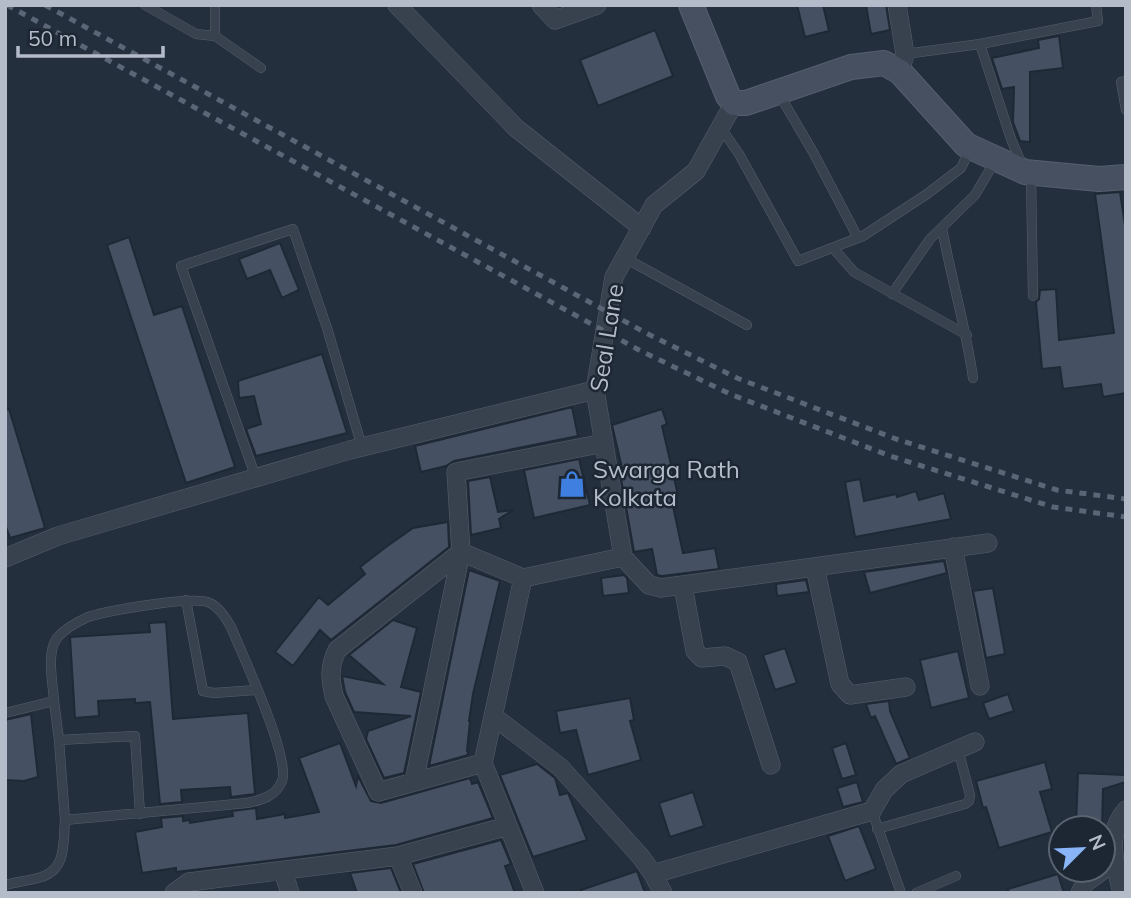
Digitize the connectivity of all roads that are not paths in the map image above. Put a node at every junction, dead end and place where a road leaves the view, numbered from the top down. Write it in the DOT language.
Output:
graph roads {
  1 [pos="145,5"];
  2 [pos="215,5"];
  3 [pos="397,5"];
  4 [pos="541,5"];
  5 [pos="597,5"];
  6 [pos="691,5"];
  7 [pos="897,5"];
  8 [pos="1096,5"];
  9 [pos="215,37"];
  10 [pos="980,44"];
  11 [pos="903,63"];
  12 [pos="261,68"];
  13 [pos="1126,81"];
  14 [pos="778,92"];
  15 [pos="734,103"];
  16 [pos="1126,110"];
  17 [pos="720,127"];
  18 [pos="971,147"];
  19 [pos="996,159"];
  20 [pos="1028,172"];
  21 [pos="1126,177"];
  22 [pos="642,228"];
  23 [pos="942,228"];
  24 [pos="858,238"];
  25 [pos="833,248"];
  26 [pos="625,258"];
  27 [pos="892,294"];
  28 [pos="1033,296"];
  29 [pos="747,325"];
  30 [pos="967,335"];
  31 [pos="973,378"];
  32 [pos="595,390"];
  33 [pos="604,443"];
  34 [pos="362,447"];
  35 [pos="256,478"];
  36 [pos="988,543"];
  37 [pos="953,547"];
  38 [pos="461,552"];
  39 [pos="623,556"];
  40 [pos="5,558"];
  41 [pos="815,567"];
  42 [pos="523,578"];
  43 [pos="683,586"];
  44 [pos="186,600"];
  45 [pos="980,686"];
  46 [pos="906,687"];
  47 [pos="257,690"];
  48 [pos="54,701"];
  49 [pos="5,713"];
  50 [pos="493,716"];
  51 [pos="59,740"];
  52 [pos="975,742"];
  53 [pos="958,749"];
  54 [pos="483,763"];
  55 [pos="771,765"];
  56 [pos="414,782"];
  57 [pos="873,811"];
  58 [pos="140,814"];
  59 [pos="65,820"];
  60 [pos="508,826"];
  61 [pos="877,829"];
  62 [pos="398,856"];
  63 [pos="283,871"];
  64 [pos="653,874"];
  65 [pos="956,876"];
  66 [pos="5,885"];
  67 [pos="174,893"];
  68 [pos="290,893"];
  69 [pos="413,893"];
  70 [pos="535,893"];
  71 [pos="663,893"];
  72 [pos="901,893"];
  73 [pos="916,893"];
  1 -- 9 [label="lane"];
  2 -- 9 [label="lane"];
  3 -- 22 [label="street"];
  4 -- 5 [label="street"];
  6 -- 15 [label="street"];
  7 -- 11 [label="street"];
  8 -- 10 [label="lane"];
  9 -- 12 [label="lane"];
  10 -- 11 [label="lane"];
  10 -- 20 [label="lane"];
  11 -- 14 [label="street"];
  11 -- 18 [label="street"];
  13 -- 16 [label="lane"];
  14 -- 15 [label="street"];
  14 -- 24 [label="lane"];
  15 -- 17 [label="street, Seal Lane"];
  17 -- 22 [label="street, Seal Lane"];
  17 -- 25 [label="lane"];
  18 -- 19 [label="street"];
  18 -- 24 [label="lane"];
  19 -- 20 [label="street"];
  19 -- 23 [label="lane"];
  20 -- 21 [label="street"];
  20 -- 28 [label="lane"];
  22 -- 26 [label="street, Seal Lane"];
  23 -- 27 [label="lane"];
  23 -- 30 [label="lane"];
  24 -- 25 [label="lane"];
  25 -- 27 [label="lane"];
  26 -- 29 [label="lane"];
  26 -- 32 [label="street, Seal Lane"];
  27 -- 30 [label="lane"];
  30 -- 31 [label="lane"];
  32 -- 33 [label="street, Seal Lane"];
  32 -- 34 [label="street"];
  33 -- 38 [label="street"];
  33 -- 39 [label="street, Seal Lane"];
  34 -- 35 [label="street"];
  34 -- 35 [label="lane"];
  35 -- 40 [label="street"];
  36 -- 37 [label="street"];
  37 -- 41 [label="street"];
  37 -- 45 [label="street"];
  38 -- 42 [label="street"];
  38 -- 56 [label="street"];
  38 -- 56 [label="street"];
  39 -- 42 [label="street"];
  39 -- 43 [label="street"];
  41 -- 43 [label="street"];
  41 -- 46 [label="street"];
  42 -- 50 [label="street"];
  43 -- 55 [label="street"];
  44 -- 47 [label="lane"];
  44 -- 47 [label="lane"];
  44 -- 48 [label="lane"];
  47 -- 58 [label="lane"];
  48 -- 49 [label="lane"];
  48 -- 51 [label="lane"];
  50 -- 54 [label="street"];
  50 -- 64 [label="street"];
  51 -- 58 [label="lane"];
  51 -- 59 [label="lane"];
  52 -- 53 [label="street"];
  53 -- 57 [label="street"];
  53 -- 61 [label="lane"];
  54 -- 56 [label="street"];
  54 -- 60 [label="street"];
  57 -- 61 [label="lane"];
  57 -- 64 [label="street"];
  58 -- 59 [label="lane"];
  59 -- 66 [label="lane"];
  60 -- 62 [label="street"];
  60 -- 70 [label="street"];
  61 -- 72 [label="lane"];
  62 -- 63 [label="street"];
  62 -- 69 [label="street"];
  63 -- 67 [label="street"];
  63 -- 68 [label="street"];
  64 -- 71 [label="street"];
  65 -- 73 [label="lane"];
}
